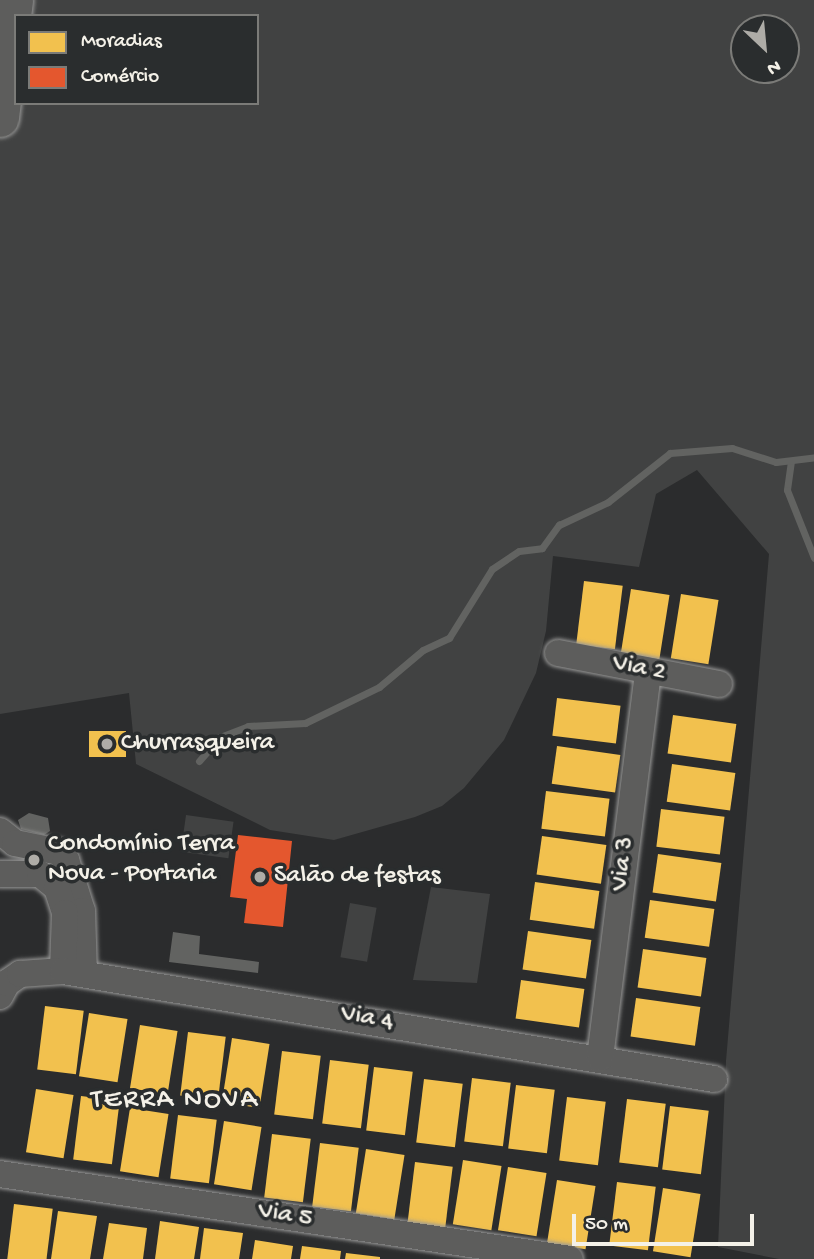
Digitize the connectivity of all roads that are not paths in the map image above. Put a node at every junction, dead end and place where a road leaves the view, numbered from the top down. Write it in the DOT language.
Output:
graph roads {
  1 [pos="14,0"];
  2 [pos="0,118"];
  3 [pos="558,653"];
  4 [pos="648,671"];
  5 [pos="719,684"];
  6 [pos="0,831"];
  7 [pos="0,838"];
  8 [pos="0,872"];
  9 [pos="74,972"];
  10 [pos="0,996"];
  11 [pos="600,1058"];
  12 [pos="714,1079"];
  13 [pos="0,1174"];
  14 [pos="476,1252"];
  15 [pos="570,1259"];
  1 -- 2 [label="main road"];
  3 -- 4 [label="street, Via 2"];
  4 -- 5 [label="street, Via 2"];
  4 -- 11 [label="street, Via 3"];
  6 -- 9 [label="street"];
  7 -- 8 [label="street"];
  8 -- 9 [label="street"];
  9 -- 10 [label="street, Via 4"];
  9 -- 11 [label="street, Via 4"];
  11 -- 12 [label="street, Via 4"];
  13 -- 14 [label="street, Via 5"];
  14 -- 15 [label="street, Via 5"];
}
